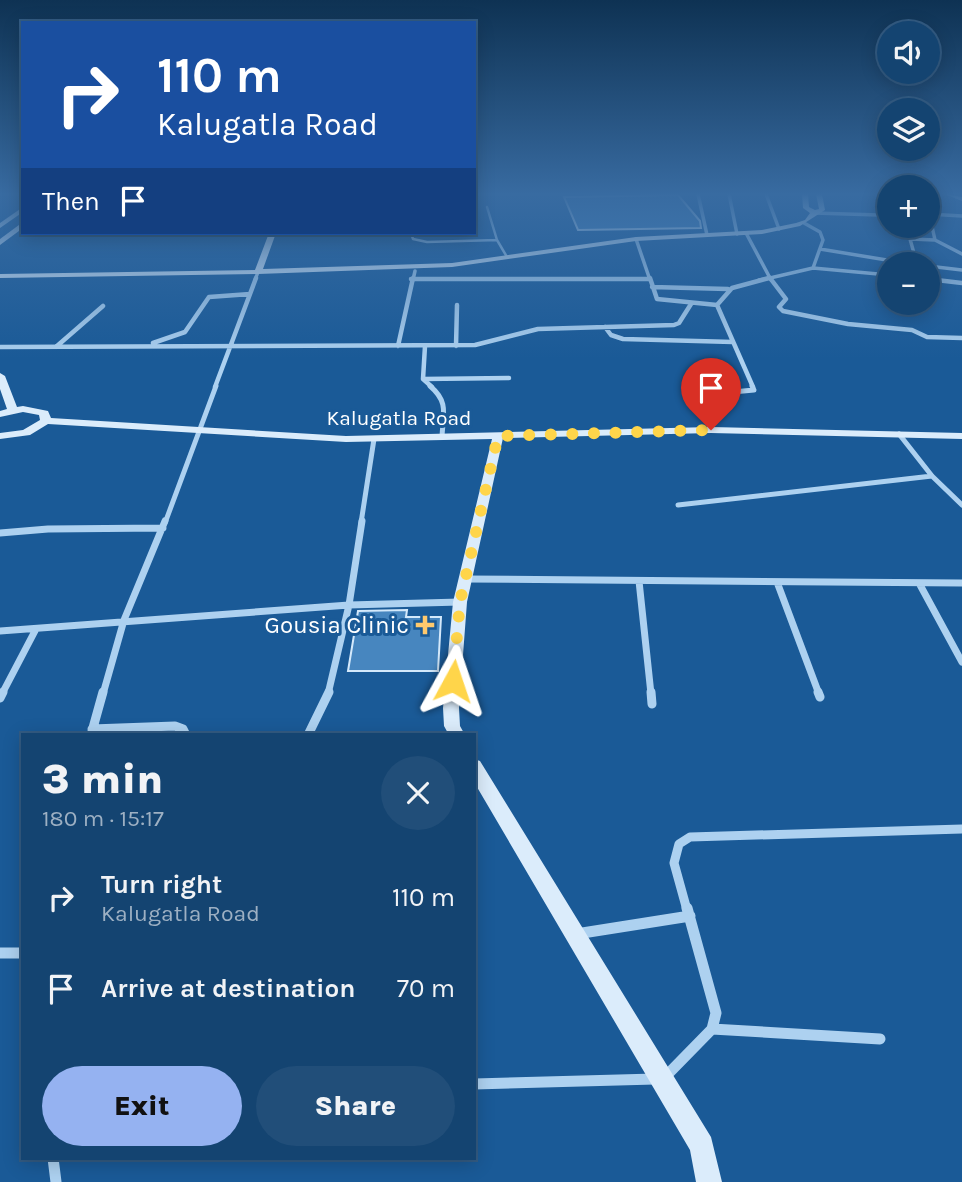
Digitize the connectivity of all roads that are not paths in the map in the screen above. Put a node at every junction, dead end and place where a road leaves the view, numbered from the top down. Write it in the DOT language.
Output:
graph roads {
  1 [pos="266,249"];
  2 [pos="502,249"];
  3 [pos="563,249"];
  4 [pos="639,249"];
  5 [pos="751,249"];
  6 [pos="820,249"];
  7 [pos="827,249"];
  8 [pos="507,257"];
  9 [pos="877,258"];
  10 [pos="452,265"];
  11 [pos="940,267"];
  12 [pos="813,268"];
  13 [pos="962,270"];
  14 [pos="877,274"];
  15 [pos="257,275"];
  16 [pos="413,275"];
  17 [pos="0,276"];
  18 [pos="769,278"];
  19 [pos="649,279"];
  20 [pos="940,280"];
  21 [pos="0,283"];
  22 [pos="962,283"];
  23 [pos="652,287"];
  24 [pos="729,289"];
  25 [pos="250,294"];
  26 [pos="691,304"];
  27 [pos="457,305"];
  28 [pos="716,305"];
  29 [pos="103,306"];
  30 [pos="605,327"];
  31 [pos="962,338"];
  32 [pos="733,342"];
  33 [pos="232,344"];
  34 [pos="146,345"];
  35 [pos="57,346"];
  36 [pos="398,346"];
  37 [pos="425,346"];
  38 [pos="456,346"];
  39 [pos="0,347"];
  40 [pos="0,376"];
  41 [pos="509,378"];
  42 [pos="423,379"];
  43 [pos="13,410"];
  44 [pos="0,414"];
  45 [pos="46,421"];
  46 [pos="198,430"];
  47 [pos="711,430"];
  48 [pos="899,434"];
  49 [pos="0,436"];
  50 [pos="498,436"];
  51 [pos="962,436"];
  52 [pos="442,437"];
  53 [pos="374,439"];
  54 [pos="932,476"];
  55 [pos="678,505"];
  56 [pos="962,505"];
  57 [pos="163,528"];
  58 [pos="0,533"];
  59 [pos="465,579"];
  60 [pos="639,581"];
  61 [pos="776,582"];
  62 [pos="919,583"];
  63 [pos="962,583"];
  64 [pos="460,602"];
  65 [pos="349,605"];
  66 [pos="124,620"];
  67 [pos="36,629"];
  68 [pos="0,631"];
  69 [pos="962,662"];
  70 [pos="820,697"];
  71 [pos="0,698"];
  72 [pos="652,704"];
  73 [pos="92,732"];
  74 [pos="185,733"];
  75 [pos="309,733"];
  76 [pos="456,733"];
  77 [pos="476,769"];
  78 [pos="962,829"];
  79 [pos="690,916"];
  80 [pos="575,934"];
  81 [pos="0,953"];
  82 [pos="21,953"];
  83 [pos="712,1029"];
  84 [pos="880,1040"];
  85 [pos="662,1079"];
  86 [pos="476,1084"];
  87 [pos="53,1160"];
  88 [pos="56,1182"];
  89 [pos="709,1182"];
  1 -- 15 [label="street"];
  2 -- 8 [label="lane"];
  3 -- 8 [label="street"];
  4 -- 19 [label="street"];
  5 -- 18 [label="street"];
  6 -- 12 [label="street"];
  7 -- 9 [label="street"];
  8 -- 10 [label="street"];
  10 -- 15 [label="street"];
  10 -- 16 [label="street"];
  11 -- 13 [label="street"];
  12 -- 14 [label="street"];
  12 -- 18 [label="street"];
  15 -- 16 [label="street"];
  15 -- 17 [label="street"];
  15 -- 21 [label="street"];
  15 -- 25 [label="street"];
  16 -- 19 [label="street"];
  16 -- 36 [label="street"];
  18 -- 24 [label="street"];
  18 -- 31 [label="street"];
  19 -- 23 [label="street"];
  20 -- 22 [label="street"];
  23 -- 24 [label="street"];
  23 -- 26 [label="street"];
  24 -- 28 [label="street"];
  25 -- 33 [label="street"];
  25 -- 34 [label="street"];
  26 -- 28 [label="street"];
  26 -- 30 [label="street"];
  27 -- 38 [label="street"];
  28 -- 32 [label="street"];
  29 -- 35 [label="street"];
  30 -- 32 [label="street"];
  30 -- 38 [label="street"];
  32 -- 47 [label="street"];
  33 -- 34 [label="street"];
  33 -- 36 [label="street"];
  33 -- 46 [label="street"];
  34 -- 35 [label="street"];
  35 -- 39 [label="street"];
  36 -- 37 [label="street"];
  37 -- 38 [label="street"];
  37 -- 42 [label="street"];
  40 -- 43 [label="street"];
  41 -- 42 [label="street"];
  42 -- 52 [label="street"];
  43 -- 44 [label="street, Kalugatla Road"];
  43 -- 45 [label="street, Kalugatla Road"];
  45 -- 46 [label="street, Kalugatla Road"];
  45 -- 49 [label="street, Kalugatla Road"];
  46 -- 53 [label="street, Kalugatla Road"];
  46 -- 57 [label="street"];
  47 -- 48 [label="street, Kalugatla Road"];
  47 -- 50 [label="street, Kalugatla Road"];
  48 -- 51 [label="street, Kalugatla Road"];
  48 -- 54 [label="street"];
  50 -- 52 [label="street, Kalugatla Road"];
  50 -- 59 [label="street"];
  52 -- 53 [label="street, Kalugatla Road"];
  53 -- 65 [label="street"];
  54 -- 55 [label="street"];
  54 -- 56 [label="street"];
  57 -- 58 [label="street"];
  57 -- 66 [label="street"];
  59 -- 60 [label="street"];
  59 -- 64 [label="street"];
  60 -- 61 [label="street"];
  60 -- 72 [label="street"];
  61 -- 62 [label="street"];
  61 -- 70 [label="street"];
  62 -- 63 [label="street"];
  62 -- 69 [label="street"];
  64 -- 65 [label="street"];
  64 -- 76 [label="street"];
  65 -- 66 [label="street"];
  65 -- 75 [label="street"];
  66 -- 67 [label="street"];
  66 -- 73 [label="street"];
  67 -- 68 [label="street"];
  67 -- 71 [label="street"];
  73 -- 74 [label="street"];
  77 -- 80 [label="street"];
  78 -- 79 [label="street"];
  79 -- 80 [label="street"];
  79 -- 83 [label="street"];
  80 -- 85 [label="street"];
  81 -- 82 [label="street"];
  83 -- 84 [label="street"];
  83 -- 85 [label="street"];
  85 -- 86 [label="street"];
  85 -- 89 [label="street"];
  87 -- 88 [label="street"];
}
